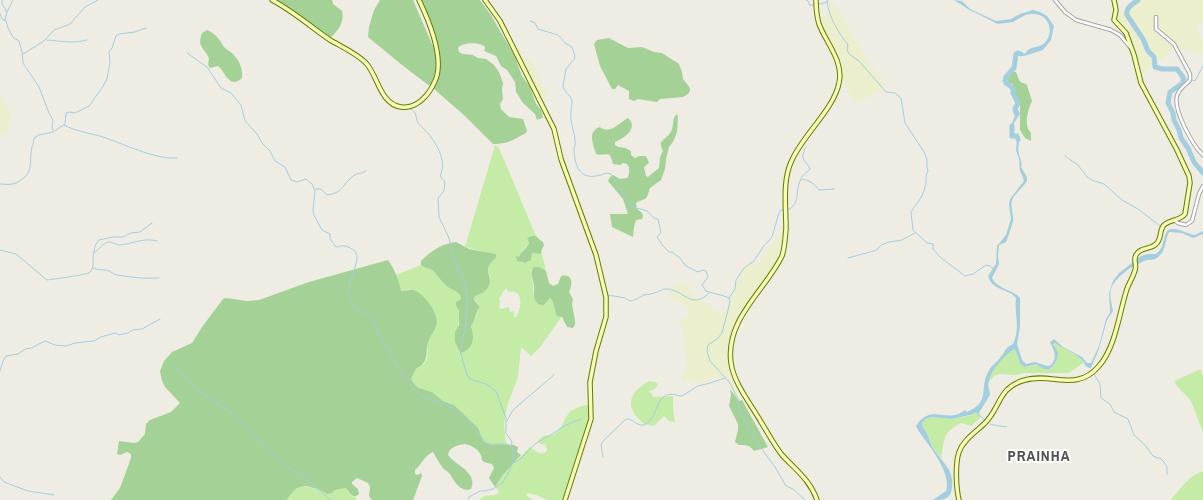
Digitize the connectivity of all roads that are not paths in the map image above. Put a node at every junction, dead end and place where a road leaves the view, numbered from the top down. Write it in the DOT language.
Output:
graph roads {
  1 [pos="272,0"];
  2 [pos="419,0"];
  3 [pos="485,0"];
  4 [pos="816,0"];
  5 [pos="1055,0"];
  6 [pos="1114,0"];
  7 [pos="1156,17"];
  8 [pos="1132,50"];
  9 [pos="1203,154"];
  10 [pos="1203,186"];
  11 [pos="1175,221"];
  12 [pos="565,500"];
  13 [pos="817,500"];
  14 [pos="959,500"];
  1 -- 2 [label="street"];
  3 -- 12 [label="street"];
  4 -- 13 [label="street"];
  5 -- 8 [label="street"];
  6 -- 8 [label="street"];
  7 -- 9 [label="street"];
  8 -- 11 [label="street"];
  10 -- 11 [label="street"];
  11 -- 14 [label="street"];
}
